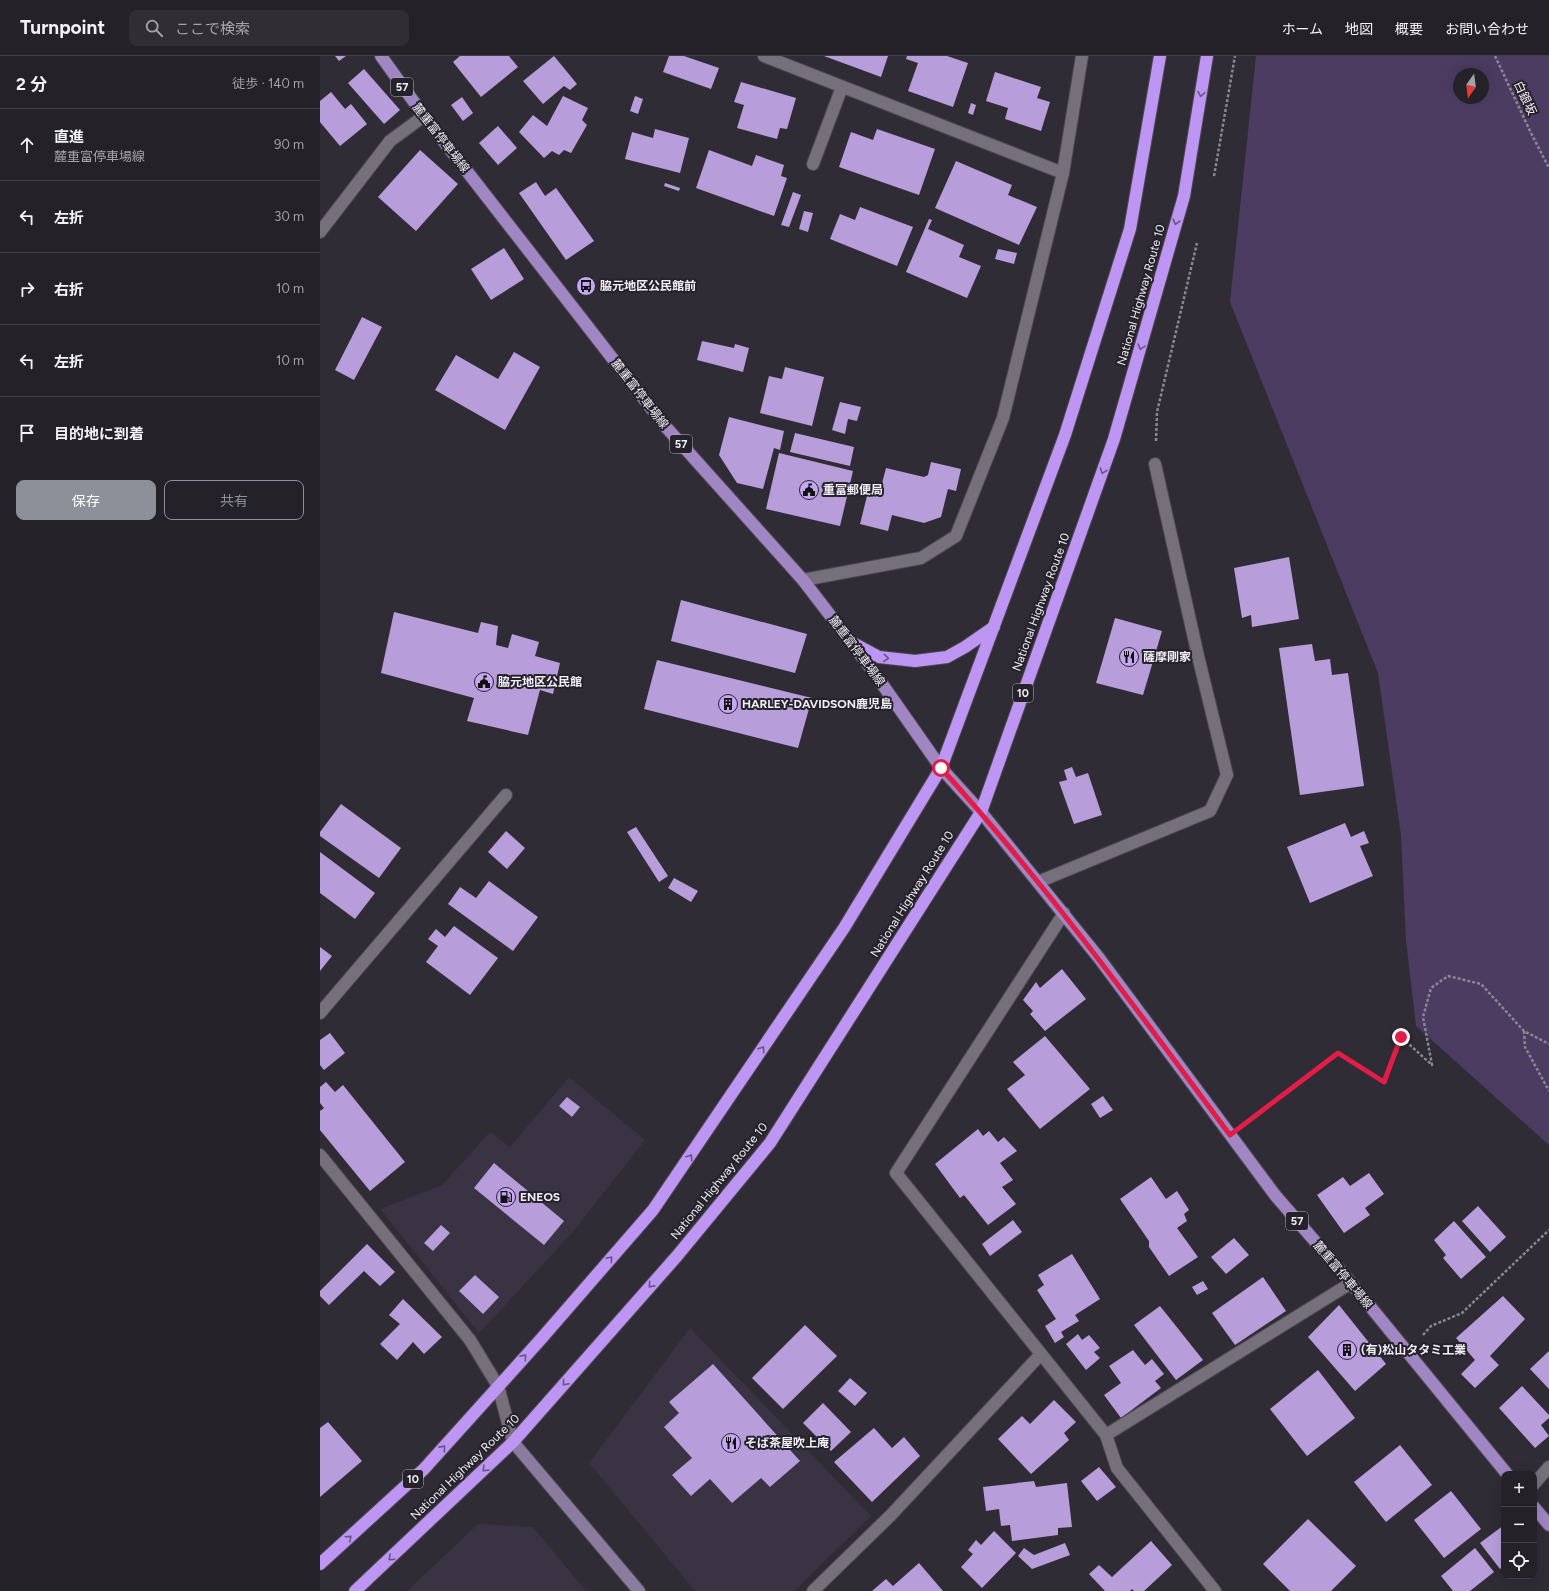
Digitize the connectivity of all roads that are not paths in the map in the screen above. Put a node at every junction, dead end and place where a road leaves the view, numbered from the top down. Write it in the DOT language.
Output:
graph roads {
  1 [pos="381,56"];
  2 [pos="764,56"];
  3 [pos="1082,56"];
  4 [pos="1160,56"];
  5 [pos="1207,56"];
  6 [pos="842,87"];
  7 [pos="424,116"];
  8 [pos="813,164"];
  9 [pos="1064,172"];
  10 [pos="320,232"];
  11 [pos="1155,464"];
  12 [pos="803,580"];
  13 [pos="994,627"];
  14 [pos="851,642"];
  15 [pos="941,768"];
  16 [pos="506,795"];
  17 [pos="981,812"];
  18 [pos="1038,882"];
  19 [pos="1064,913"];
  20 [pos="320,1013"];
  21 [pos="320,1155"];
  22 [pos="1351,1283"];
  23 [pos="1041,1354"];
  24 [pos="498,1386"];
  25 [pos="1106,1435"];
  26 [pos="513,1442"];
  27 [pos="1549,1468"];
  28 [pos="1505,1471"];
  29 [pos="1537,1481"];
  30 [pos="1537,1511"];
  31 [pos="1549,1525"];
  32 [pos="320,1564"];
  33 [pos="355,1591"];
  34 [pos="639,1591"];
  35 [pos="813,1591"];
  36 [pos="1215,1591"];
  1 -- 7 [label="main road, 麓重富停車場線 / 57"];
  2 -- 6 [label="street"];
  3 -- 9 [label="street"];
  4 -- 13 [label="highway, 10"];
  5 -- 17 [label="highway, National Highway Route 10 / 10, one-way"];
  6 -- 8 [label="street"];
  6 -- 9 [label="street"];
  7 -- 10 [label="street"];
  7 -- 12 [label="main road, 麓重富停車場線 / 57"];
  9 -- 12 [label="street"];
  11 -- 18 [label="street"];
  12 -- 14 [label="main road, 麓重富停車場線 / 57"];
  14 -- 13 [label="highway, one-way"];
  13 -- 15 [label="highway, 10"];
  14 -- 15 [label="main road, 麓重富停車場線 / 57"];
  15 -- 17 [label="main road, 麓重富停車場線 / 57"];
  24 -- 15 [label="highway, 10, one-way"];
  16 -- 20 [label="street"];
  17 -- 18 [label="main road, 麓重富停車場線 / 57"];
  17 -- 26 [label="highway, National Highway Route 10 / 10, one-way"];
  18 -- 19 [label="main road, 麓重富停車場線 / 57"];
  19 -- 22 [label="main road, 麓重富停車場線 / 57"];
  19 -- 23 [label="street"];
  21 -- 24 [label="street"];
  22 -- 25 [label="street"];
  22 -- 28 [label="main road, 麓重富停車場線 / 57"];
  23 -- 25 [label="street"];
  23 -- 35 [label="street"];
  24 -- 26 [label="street"];
  32 -- 24 [label="highway, 10, one-way"];
  25 -- 36 [label="street"];
  26 -- 33 [label="highway, National Highway Route 10 / 10, one-way"];
  26 -- 34 [label="street"];
  27 -- 29 [label="street"];
  30 -- 31 [label="main road"];
}
